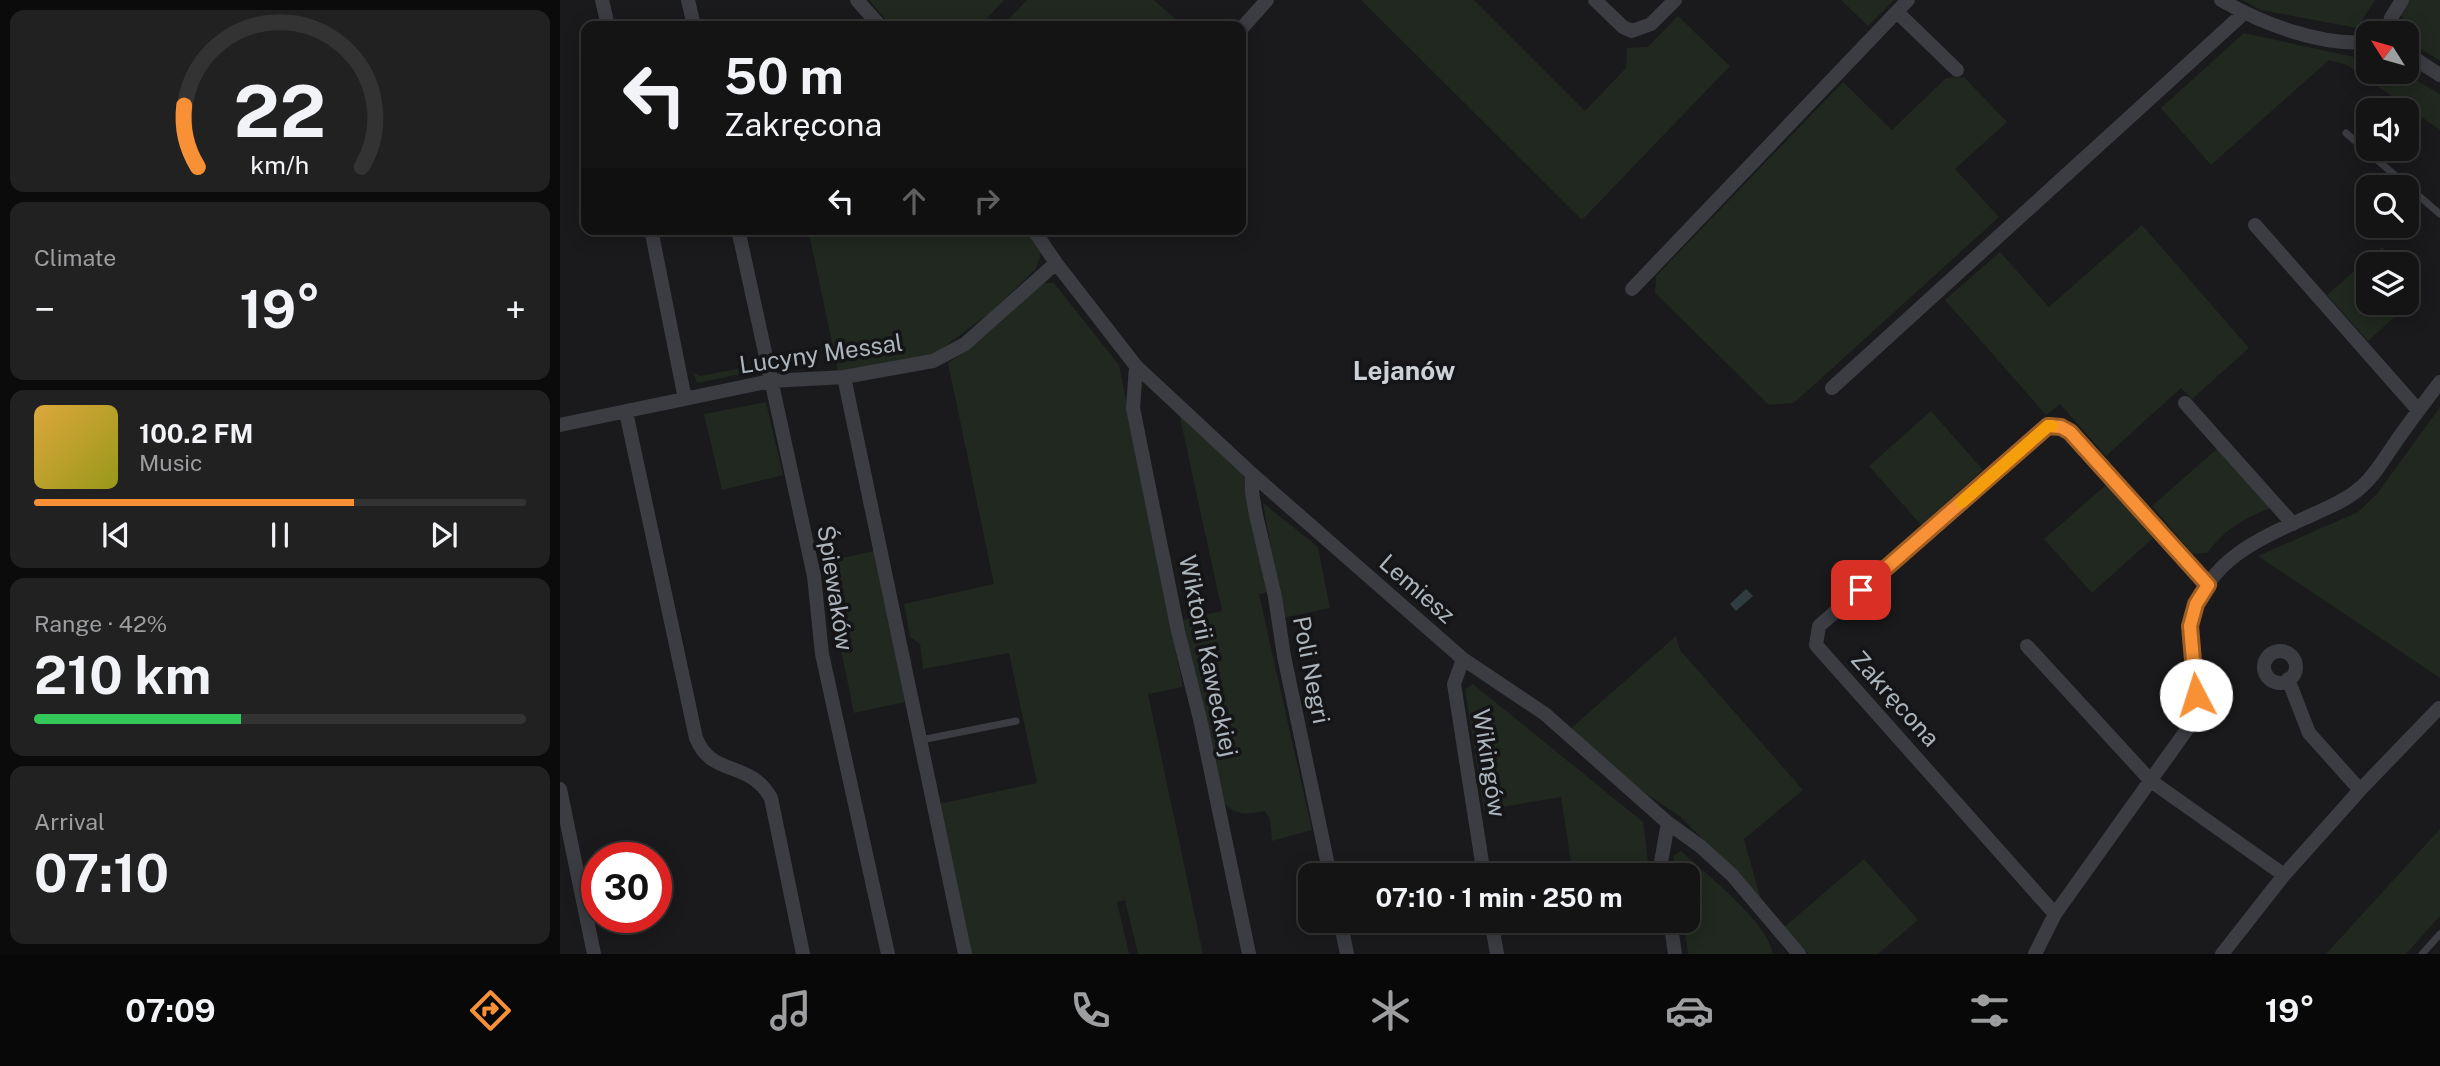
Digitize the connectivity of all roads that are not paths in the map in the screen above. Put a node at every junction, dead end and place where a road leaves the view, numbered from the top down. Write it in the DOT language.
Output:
graph roads {
  1 [pos="602,0"];
  2 [pos="688,0"];
  3 [pos="1267,0"];
  4 [pos="1595,0"];
  5 [pos="1675,0"];
  6 [pos="1908,0"];
  7 [pos="2221,0"];
  8 [pos="2402,0"];
  9 [pos="861,4"];
  10 [pos="1897,12"];
  11 [pos="2244,13"];
  12 [pos="607,21"];
  13 [pos="693,21"];
  14 [pos="866,21"];
  15 [pos="876,21"];
  16 [pos="2390,21"];
  17 [pos="1246,23"];
  18 [pos="2356,42"];
  19 [pos="2419,61"];
  20 [pos="1957,70"];
  21 [pos="2440,75"];
  22 [pos="2346,133"];
  23 [pos="2440,214"];
  24 [pos="2255,225"];
  25 [pos="652,235"];
  26 [pos="739,235"];
  27 [pos="1037,235"];
  28 [pos="1056,263"];
  29 [pos="1632,289"];
  30 [pos="1136,366"];
  31 [pos="844,377"];
  32 [pos="771,381"];
  33 [pos="2440,382"];
  34 [pos="1832,388"];
  35 [pos="685,400"];
  36 [pos="2185,403"];
  37 [pos="2418,410"];
  38 [pos="626,412"];
  39 [pos="560,425"];
  40 [pos="1252,474"];
  41 [pos="2293,524"];
  42 [pos="2208,585"];
  43 [pos="2027,646"];
  44 [pos="1463,659"];
  45 [pos="2288,679"];
  46 [pos="2439,709"];
  47 [pos="1016,721"];
  48 [pos="920,740"];
  49 [pos="2151,781"];
  50 [pos="560,789"];
  51 [pos="2360,790"];
  52 [pos="1668,823"];
  53 [pos="1328,863"];
  54 [pos="1482,863"];
  55 [pos="1661,863"];
  56 [pos="2284,875"];
  57 [pos="2055,914"];
  58 [pos="1343,933"];
  59 [pos="1494,933"];
  60 [pos="1672,933"];
  61 [pos="2440,934"];
  62 [pos="594,954"];
  63 [pos="803,954"];
  64 [pos="888,954"];
  65 [pos="965,954"];
  66 [pos="1249,954"];
  67 [pos="1347,954"];
  68 [pos="1497,954"];
  69 [pos="1675,954"];
  70 [pos="1799,954"];
  71 [pos="2035,954"];
  72 [pos="2222,954"];
  73 [pos="2422,954"];
  1 -- 12 [label="street"];
  2 -- 13 [label="street"];
  3 -- 17 [label="street"];
  4 -- 5 [label="street"];
  6 -- 10 [label="street"];
  7 -- 11 [label="street"];
  8 -- 16 [label="street"];
  9 -- 14 [label="lane"];
  9 -- 15 [label="street"];
  10 -- 20 [label="street"];
  10 -- 29 [label="street"];
  11 -- 18 [label="street"];
  11 -- 34 [label="street"];
  19 -- 21 [label="street"];
  22 -- 23 [label="lane"];
  24 -- 37 [label="street"];
  25 -- 35 [label="street"];
  26 -- 32 [label="street, Śpiewaków"];
  27 -- 28 [label="street, Lemiesz"];
  28 -- 30 [label="street, Lemiesz"];
  28 -- 31 [label="street, Lucyny Messal"];
  30 -- 40 [label="street, Lemiesz"];
  30 -- 66 [label="street, Wiktorii Kaweckiej"];
  31 -- 32 [label="street, Lucyny Messal"];
  31 -- 48 [label="street"];
  32 -- 35 [label="street, Lucyny Messal"];
  32 -- 64 [label="street, Śpiewaków"];
  33 -- 37 [label="street"];
  35 -- 38 [label="street, Lucyny Messal"];
  36 -- 41 [label="street"];
  37 -- 41 [label="street"];
  38 -- 39 [label="street, Lucyny Messal"];
  38 -- 63 [label="street"];
  40 -- 44 [label="street, Lemiesz"];
  40 -- 53 [label="street, Poli Negri"];
  41 -- 42 [label="street"];
  42 -- 49 [label="street"];
  42 -- 57 [label="street, Zakręcona"];
  43 -- 49 [label="street"];
  44 -- 52 [label="street, Lemiesz"];
  44 -- 54 [label="street, Wikingów"];
  45 -- 51 [label="street"];
  46 -- 51 [label="street"];
  47 -- 48 [label="lane"];
  48 -- 65 [label="street"];
  49 -- 56 [label="street"];
  49 -- 57 [label="street"];
  50 -- 62 [label="street"];
  51 -- 56 [label="street"];
  52 -- 55 [label="street"];
  52 -- 70 [label="street, Lemiesz"];
  56 -- 72 [label="street"];
  57 -- 71 [label="street"];
  58 -- 67 [label="street"];
  59 -- 68 [label="street"];
  60 -- 69 [label="street"];
  61 -- 73 [label="lane"];
}
